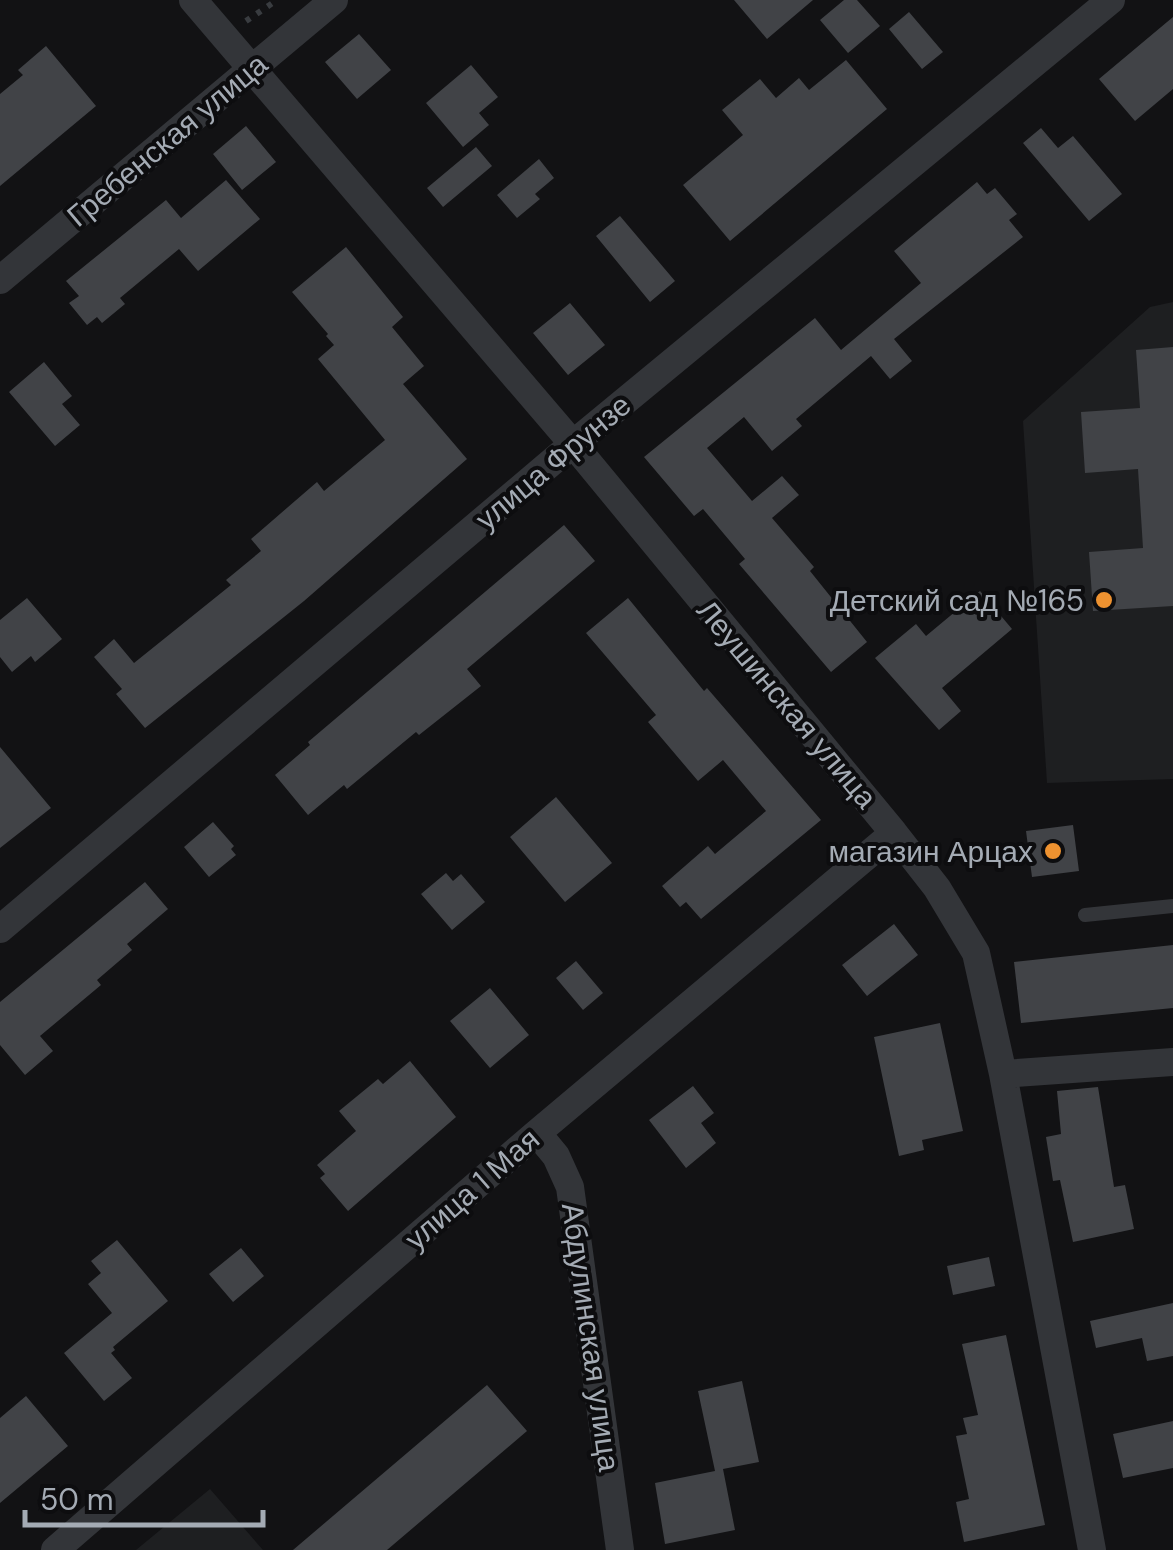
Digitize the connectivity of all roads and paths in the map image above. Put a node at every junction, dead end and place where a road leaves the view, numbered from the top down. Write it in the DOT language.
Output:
graph roads {
  1 [pos="193,0"];
  2 [pos="334,0"];
  3 [pos="1111,0"];
  4 [pos="253,68"];
  5 [pos="0,280"];
  6 [pos="573,444"];
  7 [pos="894,833"];
  8 [pos="1173,906"];
  9 [pos="1085,915"];
  10 [pos="0,929"];
  11 [pos="1173,1062"];
  12 [pos="1004,1074"];
  13 [pos="536,1133"];
  14 [pos="55,1550"];
  15 [pos="620,1550"];
  16 [pos="1092,1550"];
  1 -- 4 [label="street, Леушинская улица"];
  2 -- 4 [label="street, Гребенская улица"];
  3 -- 6 [label="street, улица Фрунзе"];
  4 -- 5 [label="street, Гребенская улица"];
  4 -- 6 [label="street, Леушинская улица"];
  6 -- 7 [label="street, Леушинская улица"];
  6 -- 10 [label="street, улица Фрунзе"];
  7 -- 12 [label="street, Леушинская улица"];
  7 -- 13 [label="street, улица 1 Мая"];
  8 -- 9 [label="lane"];
  11 -- 12 [label="street"];
  12 -- 16 [label="street, Леушинская улица"];
  13 -- 14 [label="street, улица 1 Мая"];
  13 -- 15 [label="street, Абдулинская улица"];
}
